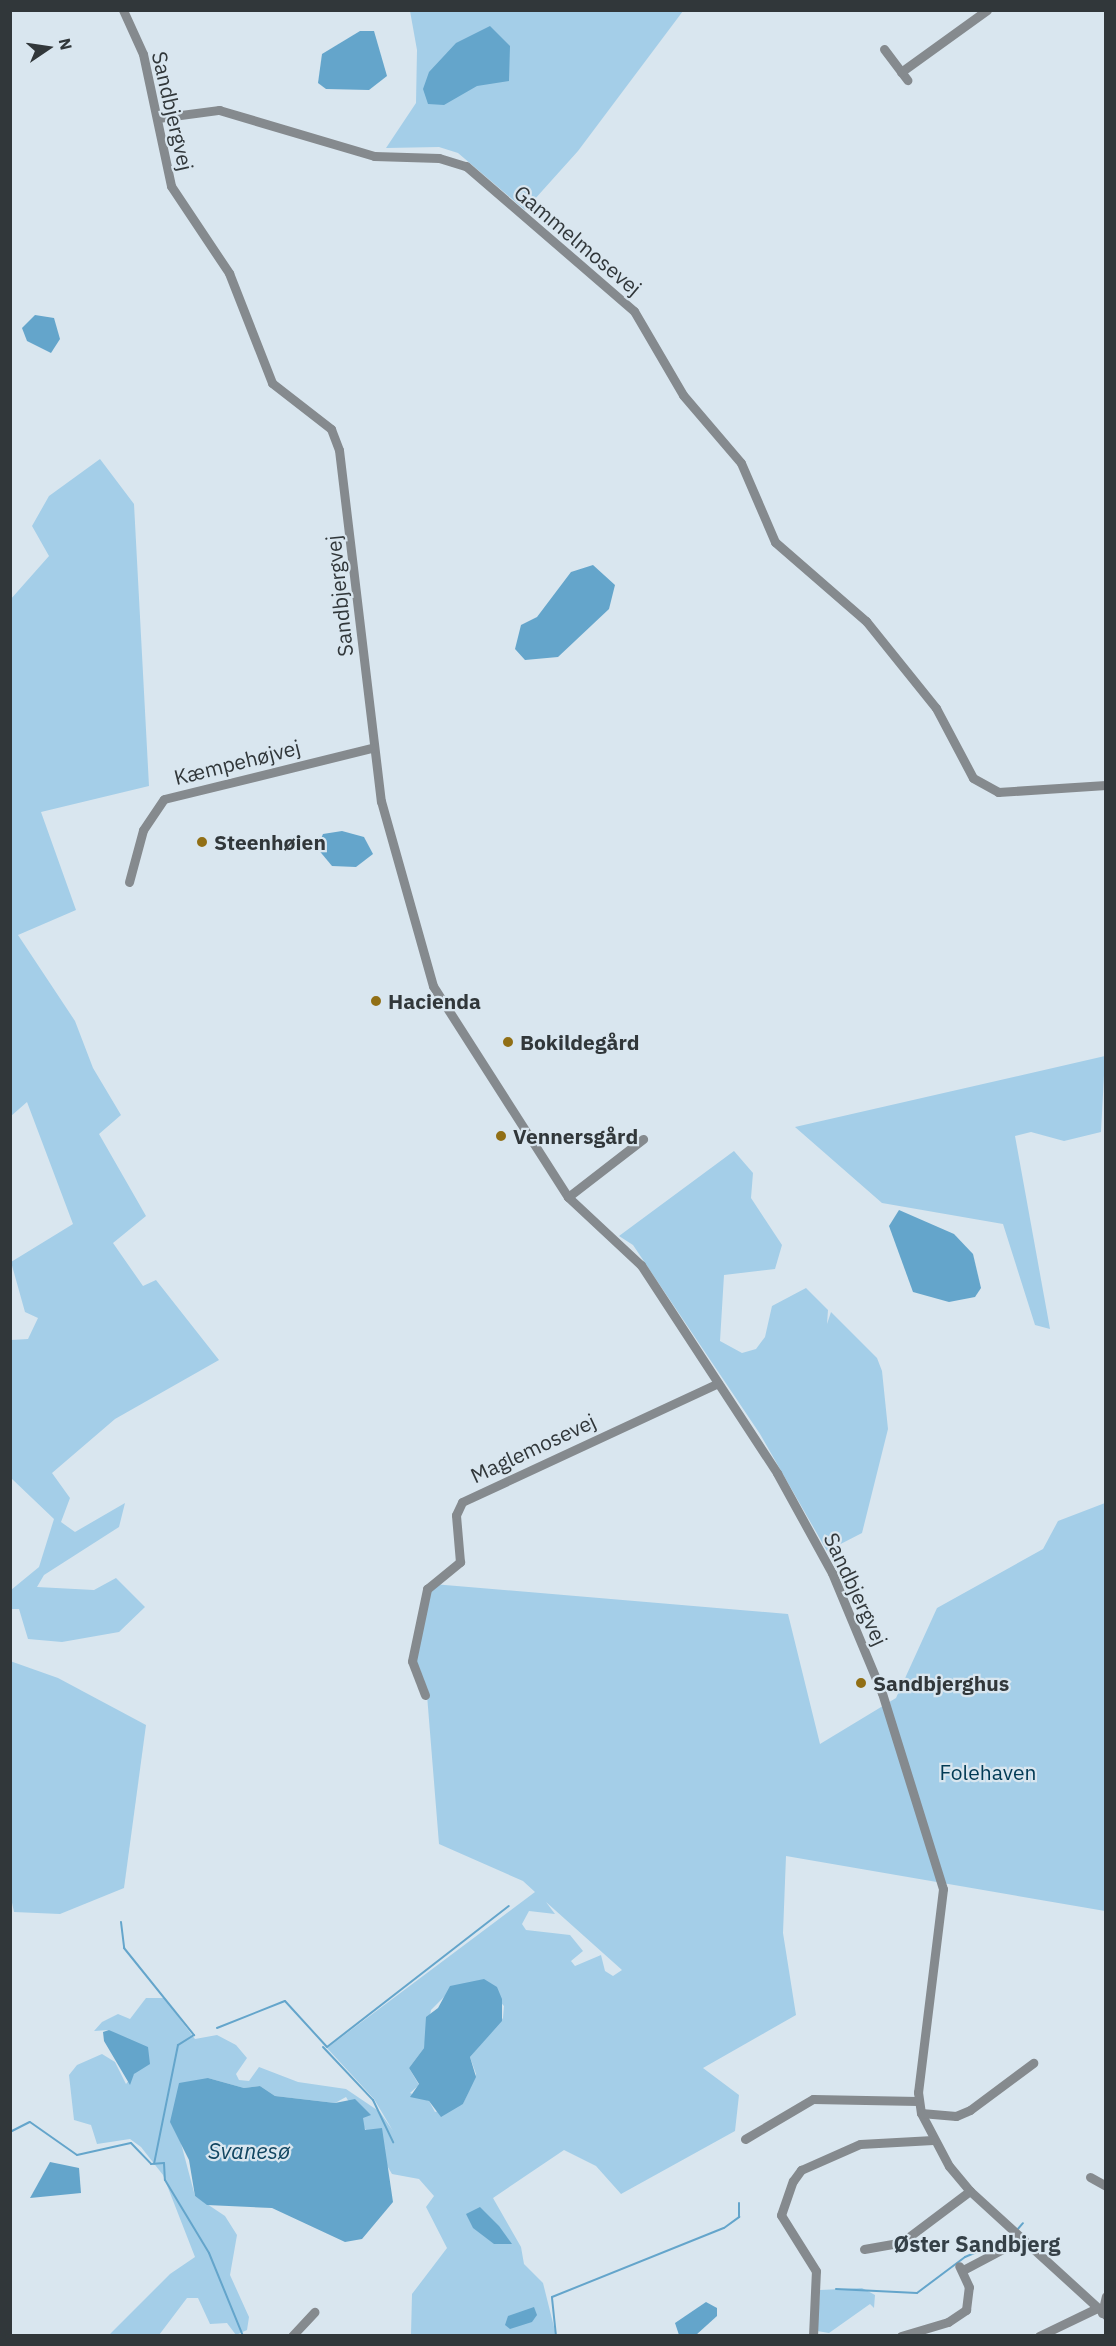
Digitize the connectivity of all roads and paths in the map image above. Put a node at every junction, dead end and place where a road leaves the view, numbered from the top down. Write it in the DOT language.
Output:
graph roads {
  1 [pos="123,10"];
  2 [pos="987,10"];
  3 [pos="884,49"];
  4 [pos="158,118"];
  5 [pos="372,748"];
  6 [pos="1106,785"];
  7 [pos="129,882"];
  8 [pos="644,1139"];
  9 [pos="568,1197"];
  10 [pos="718,1383"];
  11 [pos="425,1695"];
  12 [pos="1033,2063"];
  13 [pos="918,2102"];
  14 [pos="921,2114"];
  15 [pos="745,2139"];
  16 [pos="933,2139"];
  17 [pos="1090,2177"];
  18 [pos="1106,2186"];
  19 [pos="970,2191"];
  20 [pos="1020,2240"];
  21 [pos="864,2249"];
  22 [pos="1106,2295"];
  23 [pos="314,2312"];
  24 [pos="1101,2312"];
  25 [pos="292,2336"];
  26 [pos="813,2336"];
  27 [pos="901,2336"];
  28 [pos="1039,2336"];
  1 -- 4 [label="street, Sandbjergvej"];
  2 -- 3 [label="street"];
  4 -- 5 [label="street, Sandbjergvej"];
  4 -- 6 [label="street, Gammelmosevej"];
  5 -- 7 [label="street, Kæmpehøjvej"];
  5 -- 9 [label="street, Sandbjergvej"];
  8 -- 9 [label="street"];
  9 -- 10 [label="street, Sandbjergvej"];
  10 -- 11 [label="street, Maglemosevej"];
  10 -- 13 [label="street, Sandbjergvej"];
  12 -- 14 [label="street"];
  13 -- 14 [label="street, Sandbjergvej"];
  13 -- 15 [label="street"];
  14 -- 16 [label="street, Sandbjergvej"];
  16 -- 19 [label="street, Sandbjergvej"];
  16 -- 26 [label="street"];
  17 -- 18 [label="street"];
  19 -- 20 [label="street, Sandbjergvej"];
  19 -- 21 [label="street"];
  20 -- 24 [label="street, Sandbjergvej"];
  20 -- 27 [label="street"];
  22 -- 24 [label="street"];
  23 -- 25 [label="street"];
  24 -- 28 [label="street"];
}
